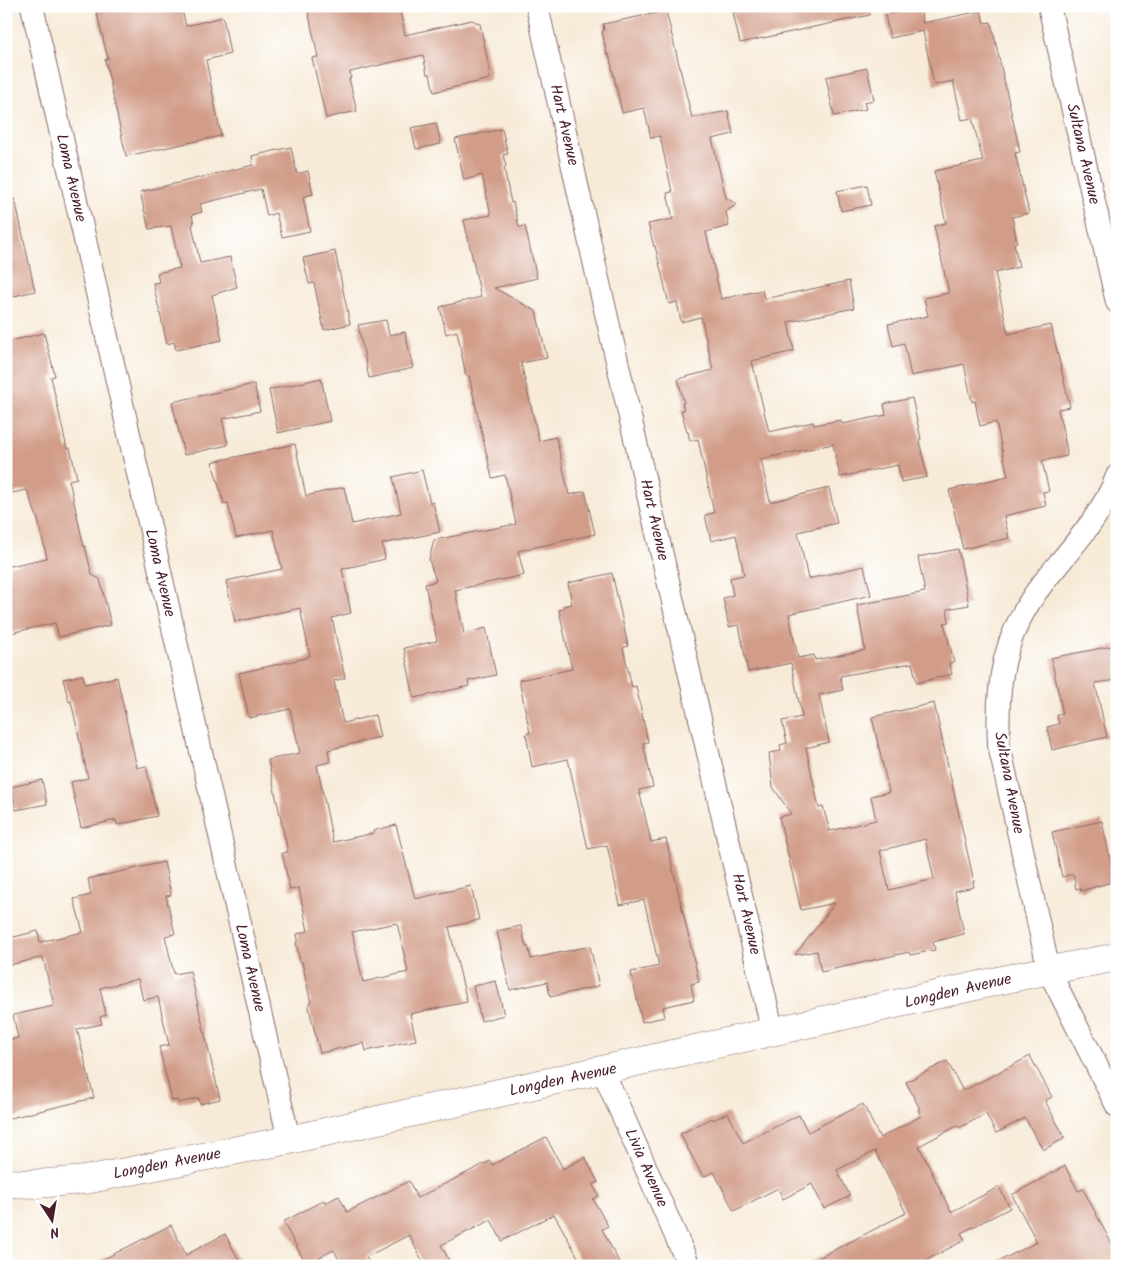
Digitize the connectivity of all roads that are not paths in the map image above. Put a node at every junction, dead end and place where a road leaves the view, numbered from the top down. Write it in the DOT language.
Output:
graph roads {
  1 [pos="32,6"];
  2 [pos="537,6"];
  3 [pos="1049,6"];
  4 [pos="1117,302"];
  5 [pos="1117,476"];
  6 [pos="1117,957"];
  7 [pos="1049,971"];
  8 [pos="773,1032"];
  9 [pos="603,1071"];
  10 [pos="1117,1106"];
  11 [pos="288,1140"];
  12 [pos="6,1183"];
  13 [pos="689,1266"];
  1 -- 11 [label="street, Loma Avenue"];
  2 -- 8 [label="street, Hart Avenue"];
  3 -- 4 [label="street, Sultana Avenue"];
  5 -- 7 [label="street, Sultana Avenue"];
  6 -- 7 [label="street, Longden Avenue"];
  7 -- 8 [label="street, Longden Avenue"];
  7 -- 10 [label="street, Sultana Avenue"];
  8 -- 9 [label="street, Longden Avenue"];
  9 -- 11 [label="street, Longden Avenue"];
  9 -- 13 [label="street, Livia Avenue"];
  11 -- 12 [label="street, Longden Avenue"];
}
